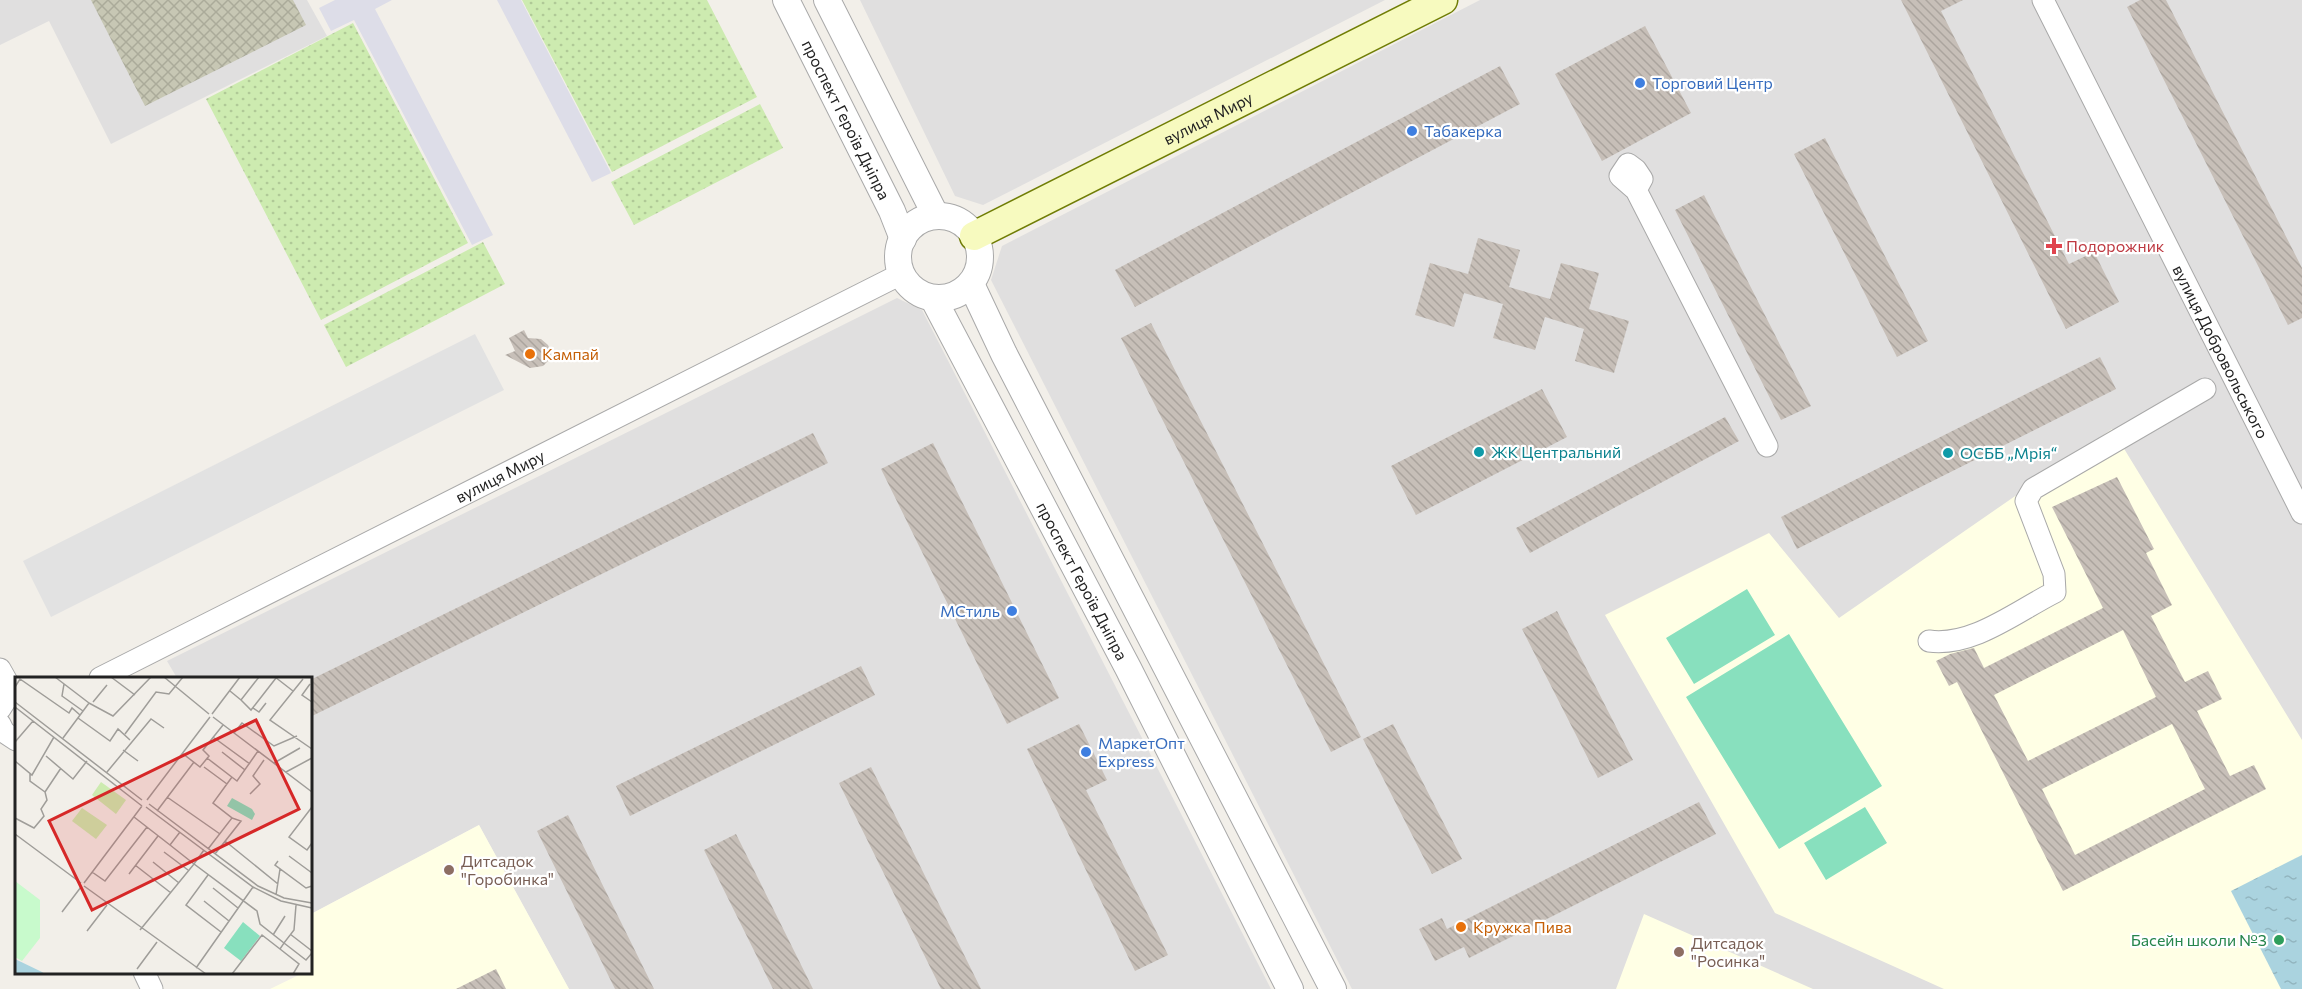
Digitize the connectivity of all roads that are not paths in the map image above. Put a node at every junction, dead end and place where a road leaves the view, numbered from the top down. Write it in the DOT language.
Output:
graph roads {
  1 [pos="786,0"];
  2 [pos="827,0"];
  3 [pos="1443,0"];
  4 [pos="2043,0"];
  5 [pos="1636,190"];
  6 [pos="936,216"];
  7 [pos="974,236"];
  8 [pos="903,239"];
  9 [pos="902,274"];
  10 [pos="970,284"];
  11 [pos="933,298"];
  12 [pos="2205,389"];
  13 [pos="1767,446"];
  14 [pos="2302,513"];
  15 [pos="1929,641"];
  16 [pos="0,669"];
  17 [pos="102,677"];
  18 [pos="10,699"];
  19 [pos="0,725"];
  20 [pos="15,739"];
  21 [pos="1261,851"];
  22 [pos="1228,866"];
  23 [pos="145,974"];
  24 [pos="152,989"];
  25 [pos="1290,989"];
  26 [pos="1333,989"];
  1 -- 8 [label="street, проспект Героїв Дніпра"];
  2 -- 6 [label="street"];
  3 -- 7 [label="main road, вулиця Миру"];
  4 -- 14 [label="street, вулиця Добровольського"];
  5 -- 13 [label="street"];
  6 -- 7 [label="street"];
  6 -- 8 [label="street"];
  7 -- 10 [label="street"];
  8 -- 9 [label="street"];
  9 -- 11 [label="street"];
  9 -- 17 [label="street, вулиця Миру"];
  10 -- 11 [label="street"];
  10 -- 21 [label="street, проспект Героїв Дніпра"];
  11 -- 22 [label="street, проспект Героїв Дніпра"];
  12 -- 15 [label="street"];
  16 -- 18 [label="street"];
  19 -- 20 [label="street"];
  21 -- 22 [label="street"];
  21 -- 26 [label="street, проспект Героїв Дніпра"];
  22 -- 25 [label="street, проспект Героїв Дніпра"];
  23 -- 24 [label="street"];
}
